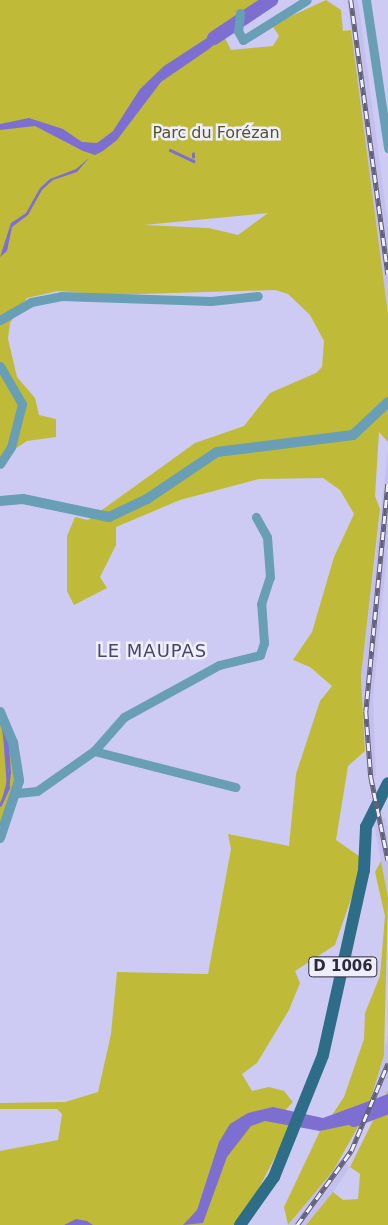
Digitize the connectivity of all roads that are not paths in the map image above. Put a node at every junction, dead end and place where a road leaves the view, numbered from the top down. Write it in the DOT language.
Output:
graph roads {
  1 [pos="308,0"];
  2 [pos="366,0"];
  3 [pos="240,13"];
  4 [pos="388,148"];
  5 [pos="258,296"];
  6 [pos="0,320"];
  7 [pos="0,366"];
  8 [pos="388,402"];
  9 [pos="0,464"];
  10 [pos="0,503"];
  11 [pos="256,517"];
  12 [pos="0,712"];
  13 [pos="94,751"];
  14 [pos="388,785"];
  15 [pos="235,787"];
  16 [pos="18,793"];
  17 [pos="0,838"];
  18 [pos="240,1225"];
  1 -- 3 [label="street"];
  2 -- 4 [label="street"];
  5 -- 6 [label="street"];
  7 -- 9 [label="street"];
  8 -- 10 [label="street"];
  11 -- 13 [label="street"];
  12 -- 16 [label="street"];
  13 -- 15 [label="street"];
  13 -- 16 [label="street"];
  14 -- 18 [label="main road, D 1006"];
  16 -- 17 [label="street"];
}
